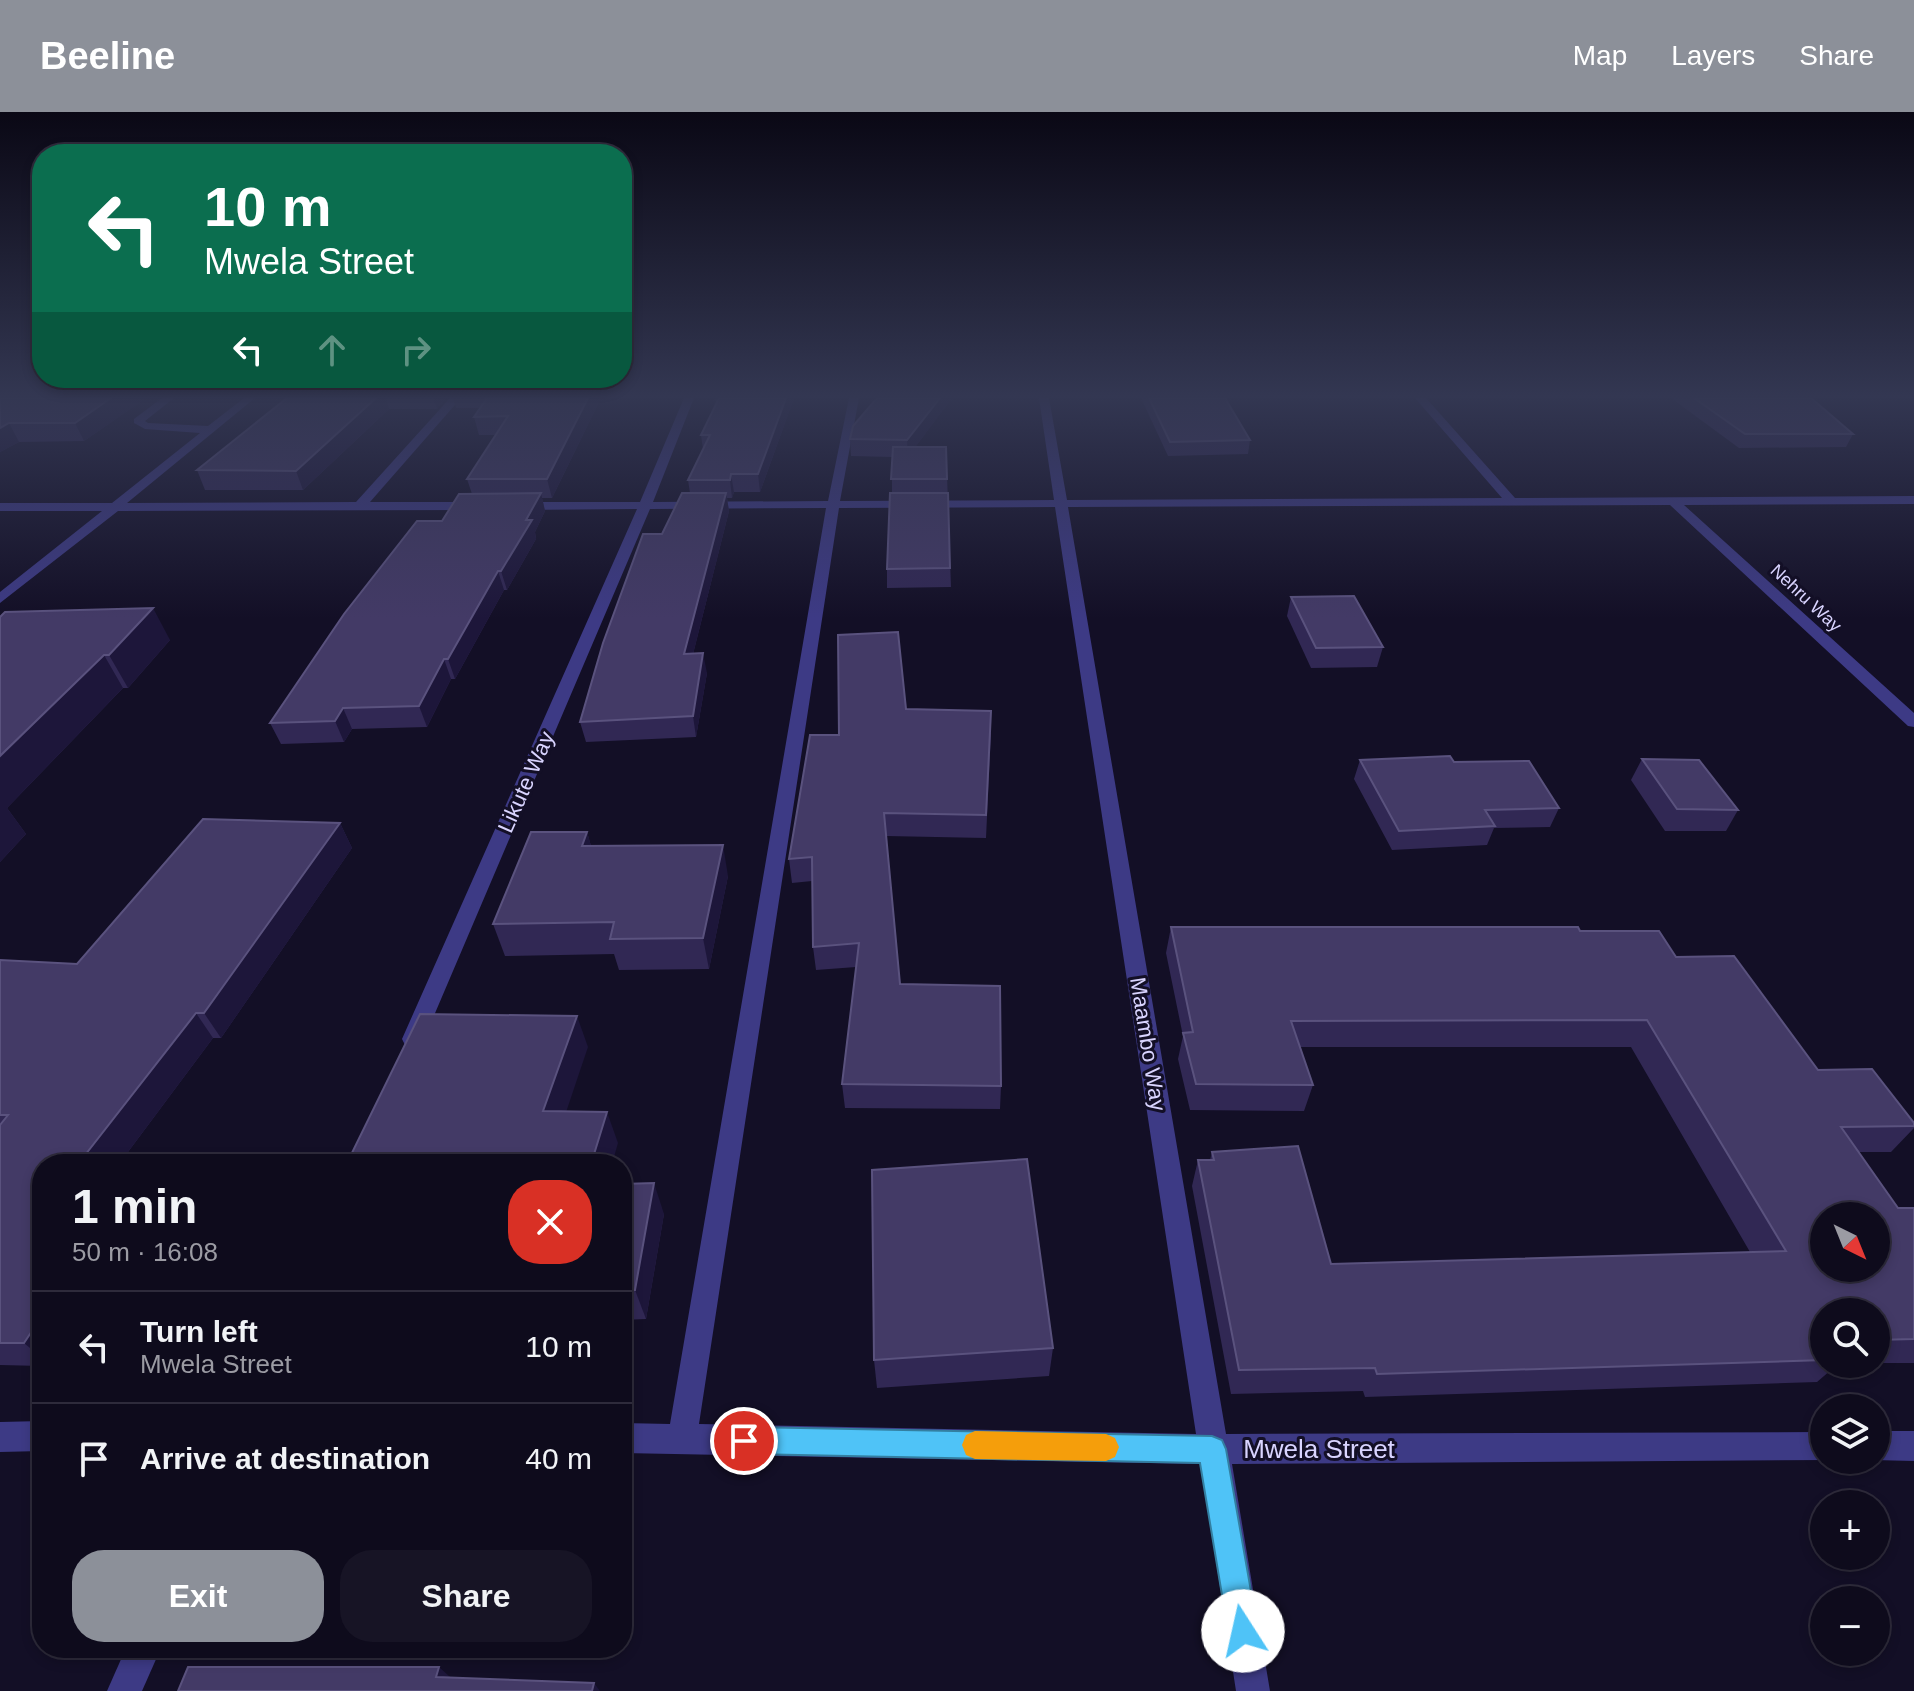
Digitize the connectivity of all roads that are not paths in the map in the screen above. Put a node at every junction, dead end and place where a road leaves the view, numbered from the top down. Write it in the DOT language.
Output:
graph roads {
  1 [pos="159,472"];
  2 [pos="390,472"];
  3 [pos="659,472"];
  4 [pos="840,472"];
  5 [pos="1057,472"];
  6 [pos="1485,472"];
  7 [pos="1914,500"];
  8 [pos="1673,501"];
  9 [pos="1513,503"];
  10 [pos="1063,504"];
  11 [pos="833,505"];
  12 [pos="486,506"];
  13 [pos="502,506"];
  14 [pos="645,506"];
  15 [pos="0,507"];
  16 [pos="115,507"];
  17 [pos="359,507"];
  18 [pos="0,599"];
  19 [pos="1914,722"];
  20 [pos="404,1062"];
  21 [pos="32,1436"];
  22 [pos="0,1437"];
  23 [pos="632,1438"];
  24 [pos="682,1440"];
  25 [pos="1890,1446"];
  26 [pos="1914,1446"];
  27 [pos="1810,1447"];
  28 [pos="1212,1449"];
  29 [pos="139,1658"];
  30 [pos="124,1691"];
  31 [pos="1253,1691"];
  1 -- 16 [label="street"];
  2 -- 17 [label="street"];
  3 -- 14 [label="street, Likute Way"];
  4 -- 11 [label="street"];
  5 -- 10 [label="street, Maambo Way"];
  6 -- 9 [label="street"];
  7 -- 8 [label="street"];
  8 -- 9 [label="street"];
  8 -- 19 [label="street, Nehru Way"];
  9 -- 10 [label="street"];
  10 -- 11 [label="street"];
  10 -- 28 [label="street, Maambo Way"];
  11 -- 14 [label="street"];
  11 -- 24 [label="street"];
  12 -- 17 [label="street"];
  13 -- 14 [label="street"];
  14 -- 20 [label="street, Likute Way"];
  15 -- 16 [label="street"];
  16 -- 17 [label="street"];
  16 -- 18 [label="street"];
  21 -- 22 [label="street"];
  23 -- 24 [label="street, Mwela Street"];
  24 -- 28 [label="street, Mwela Street"];
  25 -- 26 [label="street"];
  27 -- 28 [label="street, Mwela Street"];
  28 -- 31 [label="street, Maambo Way"];
  29 -- 30 [label="street"];
}
